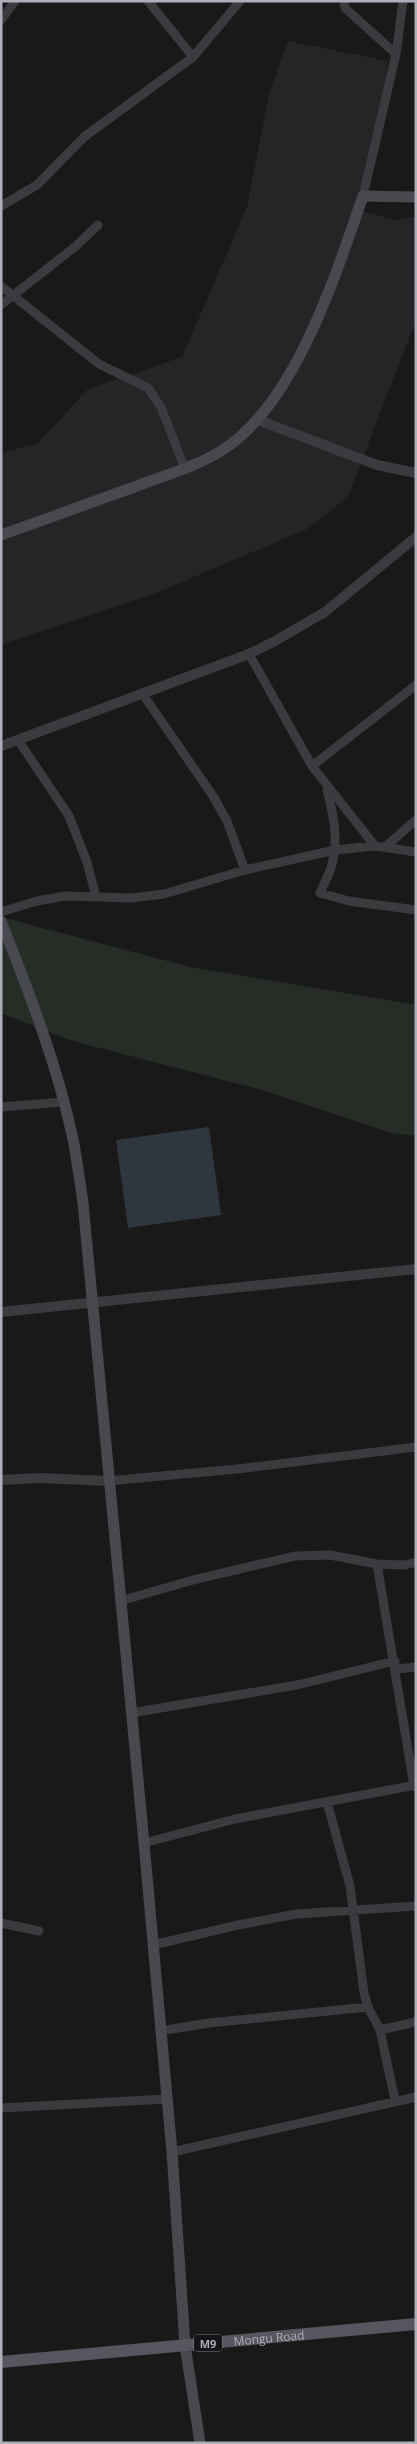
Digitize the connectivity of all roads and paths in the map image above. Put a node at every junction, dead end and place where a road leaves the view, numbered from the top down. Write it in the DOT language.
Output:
graph roads {
  1 [pos="15,1"];
  2 [pos="148,1"];
  3 [pos="240,1"];
  4 [pos="344,1"];
  5 [pos="402,1"];
  6 [pos="1,20"];
  7 [pos="396,54"];
  8 [pos="193,56"];
  9 [pos="363,196"];
  10 [pos="416,197"];
  11 [pos="1,206"];
  12 [pos="98,224"];
  13 [pos="1,286"];
  14 [pos="11,295"];
  15 [pos="1,305"];
  16 [pos="258,420"];
  17 [pos="186,469"];
  18 [pos="416,473"];
  19 [pos="1,535"];
  20 [pos="416,537"];
  21 [pos="249,654"];
  22 [pos="416,685"];
  23 [pos="142,692"];
  24 [pos="18,740"];
  25 [pos="1,746"];
  26 [pos="312,766"];
  27 [pos="326,786"];
  28 [pos="416,820"];
  29 [pos="375,846"];
  30 [pos="384,848"];
  31 [pos="335,850"];
  32 [pos="416,852"];
  33 [pos="245,870"];
  34 [pos="96,897"];
  35 [pos="416,910"];
  36 [pos="1,912"];
  37 [pos="1,921"];
  38 [pos="63,1102"];
  39 [pos="1,1107"];
  40 [pos="416,1269"];
  41 [pos="92,1304"];
  42 [pos="1,1312"];
  43 [pos="416,1447"];
  44 [pos="1,1480"];
  45 [pos="108,1480"];
  46 [pos="416,1562"];
  47 [pos="378,1564"];
  48 [pos="120,1602"];
  49 [pos="396,1665"];
  50 [pos="416,1667"];
  51 [pos="131,1713"];
  52 [pos="415,1786"];
  53 [pos="327,1802"];
  54 [pos="144,1843"];
  55 [pos="416,1906"];
  56 [pos="353,1911"];
  57 [pos="1,1923"];
  58 [pos="39,1931"];
  59 [pos="153,1945"];
  60 [pos="368,2007"];
  61 [pos="416,2022"];
  62 [pos="380,2030"];
  63 [pos="160,2031"];
  64 [pos="416,2097"];
  65 [pos="166,2099"];
  66 [pos="395,2100"];
  67 [pos="1,2108"];
  68 [pos="172,2152"];
  69 [pos="416,2324"];
  70 [pos="185,2345"];
  71 [pos="1,2362"];
  72 [pos="200,2443"];
  1 -- 6 [label="street"];
  2 -- 8 [label="street"];
  3 -- 8 [label="street"];
  4 -- 7 [label="street"];
  5 -- 7 [label="street"];
  7 -- 9 [label="street"];
  8 -- 11 [label="street"];
  9 -- 10 [label="main road"];
  9 -- 16 [label="main road"];
  12 -- 14 [label="street"];
  13 -- 14 [label="street"];
  14 -- 15 [label="street"];
  14 -- 17 [label="street"];
  16 -- 17 [label="main road"];
  16 -- 18 [label="street"];
  17 -- 19 [label="main road"];
  20 -- 21 [label="street"];
  21 -- 23 [label="street"];
  21 -- 26 [label="street"];
  22 -- 26 [label="street"];
  23 -- 24 [label="street"];
  23 -- 33 [label="street"];
  24 -- 25 [label="street"];
  24 -- 34 [label="street"];
  26 -- 27 [label="street"];
  27 -- 29 [label="street"];
  27 -- 31 [label="street"];
  28 -- 30 [label="street"];
  29 -- 30 [label="street"];
  29 -- 31 [label="street"];
  30 -- 32 [label="street"];
  31 -- 33 [label="street"];
  31 -- 35 [label="street"];
  33 -- 34 [label="street"];
  34 -- 36 [label="street"];
  37 -- 38 [label="main road"];
  38 -- 39 [label="street"];
  38 -- 41 [label="main road"];
  40 -- 41 [label="street"];
  41 -- 42 [label="street"];
  41 -- 45 [label="main road"];
  43 -- 45 [label="street"];
  44 -- 45 [label="street"];
  45 -- 48 [label="main road"];
  46 -- 47 [label="street"];
  47 -- 48 [label="street"];
  47 -- 49 [label="street"];
  48 -- 51 [label="main road"];
  49 -- 50 [label="street"];
  49 -- 51 [label="street"];
  49 -- 52 [label="street"];
  51 -- 54 [label="main road"];
  52 -- 53 [label="street"];
  53 -- 54 [label="street"];
  53 -- 56 [label="street"];
  54 -- 59 [label="main road"];
  55 -- 56 [label="street"];
  56 -- 59 [label="street"];
  56 -- 60 [label="street"];
  57 -- 58 [label="street"];
  59 -- 63 [label="main road"];
  60 -- 62 [label="street"];
  60 -- 63 [label="street"];
  61 -- 62 [label="street"];
  62 -- 66 [label="street"];
  63 -- 65 [label="main road"];
  64 -- 66 [label="street"];
  65 -- 67 [label="street"];
  65 -- 68 [label="main road"];
  66 -- 68 [label="street"];
  68 -- 70 [label="main road"];
  69 -- 70 [label="main road, Mongu Road / M9"];
  70 -- 71 [label="main road, Mongu Road / M9"];
  70 -- 72 [label="main road"];
}
